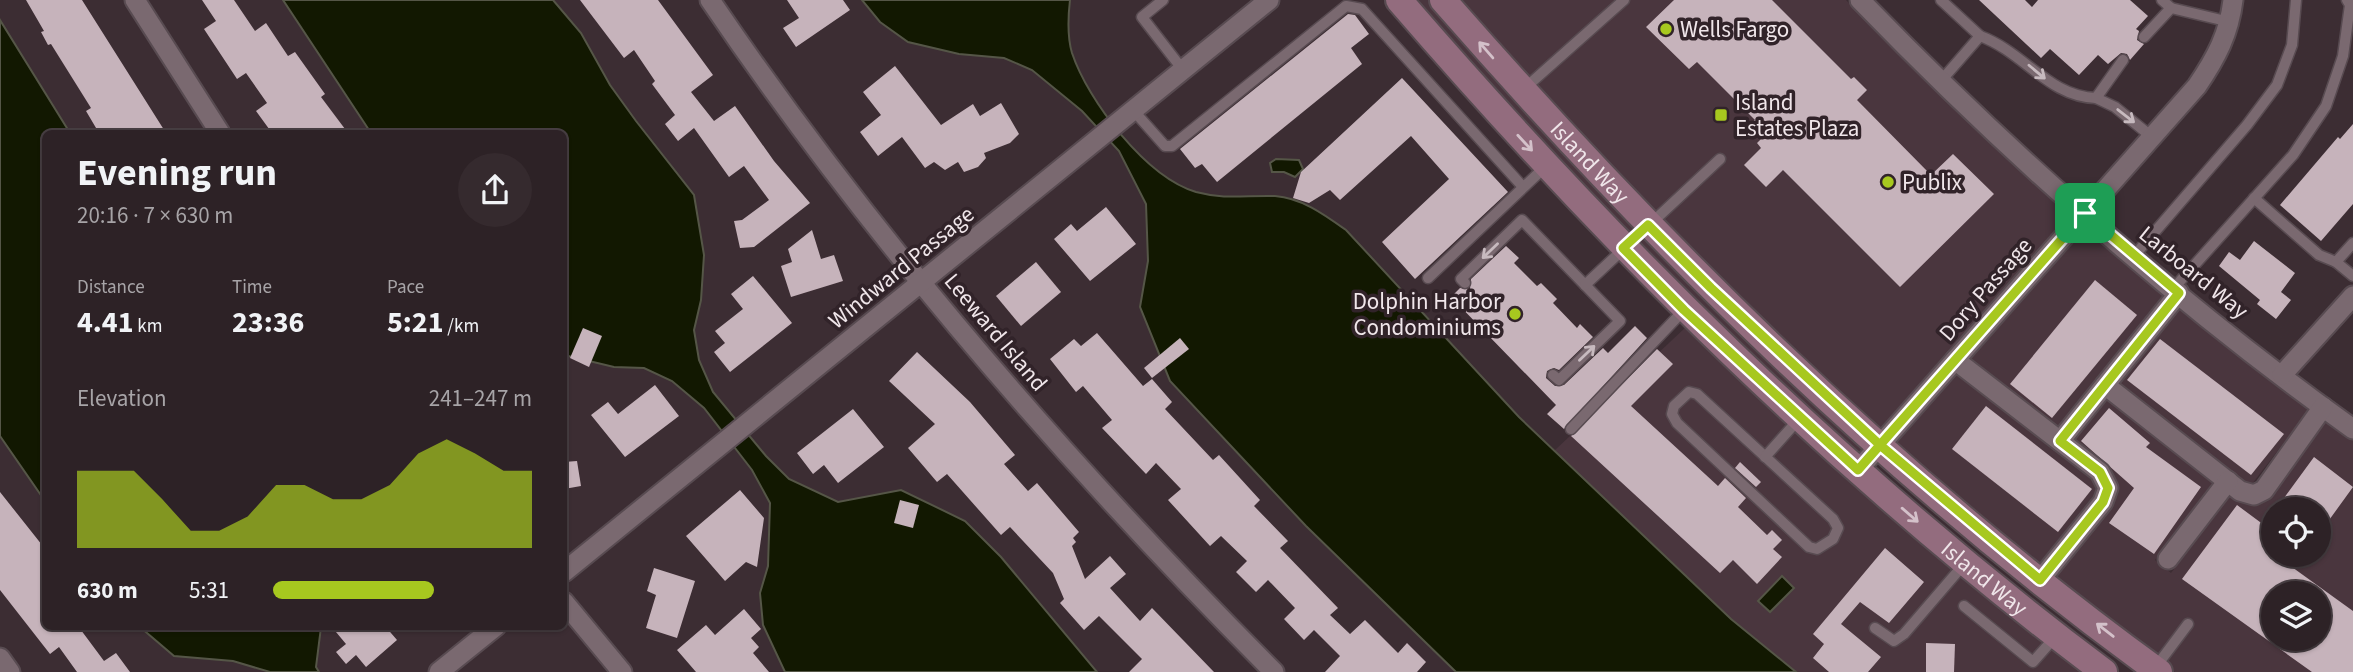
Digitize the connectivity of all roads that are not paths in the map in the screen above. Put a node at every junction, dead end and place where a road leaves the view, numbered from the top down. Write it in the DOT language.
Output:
graph roads {
  1 [pos="135,0"];
  2 [pos="710,0"];
  3 [pos="1163,0"];
  4 [pos="1269,0"];
  5 [pos="1399,0"];
  6 [pos="1443,0"];
  7 [pos="1624,0"];
  8 [pos="1860,0"];
  9 [pos="1941,0"];
  10 [pos="2162,0"];
  11 [pos="2233,0"];
  12 [pos="2296,0"];
  13 [pos="2347,0"];
  14 [pos="2171,8"];
  15 [pos="2231,22"];
  16 [pos="1980,36"];
  17 [pos="2144,37"];
  18 [pos="2123,60"];
  19 [pos="1183,70"];
  20 [pos="1940,82"];
  21 [pos="1522,90"];
  22 [pos="2095,98"];
  23 [pos="1127,116"];
  24 [pos="218,130"];
  25 [pos="2152,137"];
  26 [pos="1720,159"];
  27 [pos="1546,166"];
  28 [pos="1523,187"];
  29 [pos="2254,198"];
  30 [pos="2085,213"];
  31 [pos="1648,225"];
  32 [pos="2353,243"];
  33 [pos="1623,248"];
  34 [pos="2134,256"];
  35 [pos="2336,262"];
  36 [pos="2353,276"];
  37 [pos="1428,278"];
  38 [pos="922,281"];
  39 [pos="1465,283"];
  40 [pos="1586,285"];
  41 [pos="2176,291"];
  42 [pos="2353,296"];
  43 [pos="1684,310"];
  44 [pos="1955,360"];
  45 [pos="1553,374"];
  46 [pos="2282,375"];
  47 [pos="2105,385"];
  48 [pos="2323,407"];
  49 [pos="1800,418"];
  50 [pos="1571,429"];
  51 [pos="2353,429"];
  52 [pos="2060,441"];
  53 [pos="1880,445"];
  54 [pos="1765,457"];
  55 [pos="1858,470"];
  56 [pos="2228,481"];
  57 [pos="2168,559"];
  58 [pos="1965,562"];
  59 [pos="567,570"];
  60 [pos="2040,580"];
  61 [pos="567,606"];
  62 [pos="1964,606"];
  63 [pos="2188,624"];
  64 [pos="1875,628"];
  65 [pos="491,630"];
  66 [pos="2056,636"];
  67 [pos="0,658"];
  68 [pos="2155,671"];
  69 [pos="10,672"];
  70 [pos="439,672"];
  71 [pos="622,672"];
  72 [pos="1274,672"];
  73 [pos="2104,672"];
  1 -- 24 [label="street"];
  2 -- 38 [label="street, Leeward Island"];
  3 -- 19 [label="lane"];
  4 -- 19 [label="street, Windward Passage"];
  5 -- 27 [label="street, Island Way, one-way"];
  21 -- 6 [label="street, Island Way, one-way"];
  7 -- 21 [label="lane"];
  8 -- 20 [label="street, Larboard Way"];
  9 -- 16 [label="lane"];
  10 -- 14 [label="lane"];
  11 -- 15 [label="street, Dory Passage"];
  12 -- 34 [label="lane"];
  13 -- 29 [label="lane"];
  14 -- 15 [label="lane"];
  14 -- 17 [label="lane"];
  15 -- 25 [label="street, Dory Passage"];
  16 -- 20 [label="lane"];
  16 -- 22 [label="lane, one-way"];
  18 -- 22 [label="lane"];
  19 -- 23 [label="street, Windward Passage"];
  20 -- 30 [label="street, Larboard Way"];
  21 -- 31 [label="street, Island Way"];
  22 -- 25 [label="lane, one-way"];
  23 -- 28 [label="lane"];
  23 -- 38 [label="street, Windward Passage"];
  25 -- 30 [label="street, Dory Passage"];
  26 -- 31 [label="lane"];
  27 -- 28 [label="lane"];
  27 -- 33 [label="street, Island Way"];
  28 -- 37 [label="lane"];
  29 -- 35 [label="lane"];
  29 -- 41 [label="lane"];
  30 -- 34 [label="street, Larboard Way"];
  30 -- 44 [label="street, Dory Passage"];
  31 -- 33 [label="lane"];
  31 -- 53 [label="street, Island Way"];
  32 -- 35 [label="lane"];
  33 -- 40 [label="lane"];
  33 -- 43 [label="street, Island Way"];
  34 -- 41 [label="street, Larboard Way"];
  35 -- 36 [label="lane"];
  38 -- 59 [label="street, Windward Passage"];
  38 -- 72 [label="street, Leeward Island"];
  40 -- 39 [label="lane, one-way"];
  45 -- 40 [label="lane, one-way"];
  41 -- 46 [label="street, Larboard Way"];
  41 -- 47 [label="street"];
  42 -- 46 [label="street"];
  43 -- 49 [label="street, Island Way"];
  43 -- 50 [label="lane"];
  44 -- 52 [label="street"];
  44 -- 53 [label="street, Dory Passage"];
  46 -- 48 [label="street, Larboard Way"];
  47 -- 52 [label="street"];
  47 -- 56 [label="street"];
  48 -- 51 [label="street, Larboard Way"];
  48 -- 56 [label="street"];
  49 -- 54 [label="lane"];
  49 -- 55 [label="street, Island Way"];
  52 -- 60 [label="street"];
  53 -- 55 [label="street, Dory Passage"];
  53 -- 60 [label="street, Island Way"];
  54 -- 54 [label="lane"];
  55 -- 58 [label="street, Island Way, one-way"];
  56 -- 57 [label="street"];
  58 -- 64 [label="lane"];
  58 -- 66 [label="street, Island Way"];
  68 -- 60 [label="street, Island Way, one-way"];
  61 -- 71 [label="street"];
  62 -- 66 [label="lane"];
  63 -- 68 [label="lane"];
  65 -- 70 [label="street"];
  66 -- 73 [label="street, Island Way"];
  67 -- 69 [label="street"];
}
